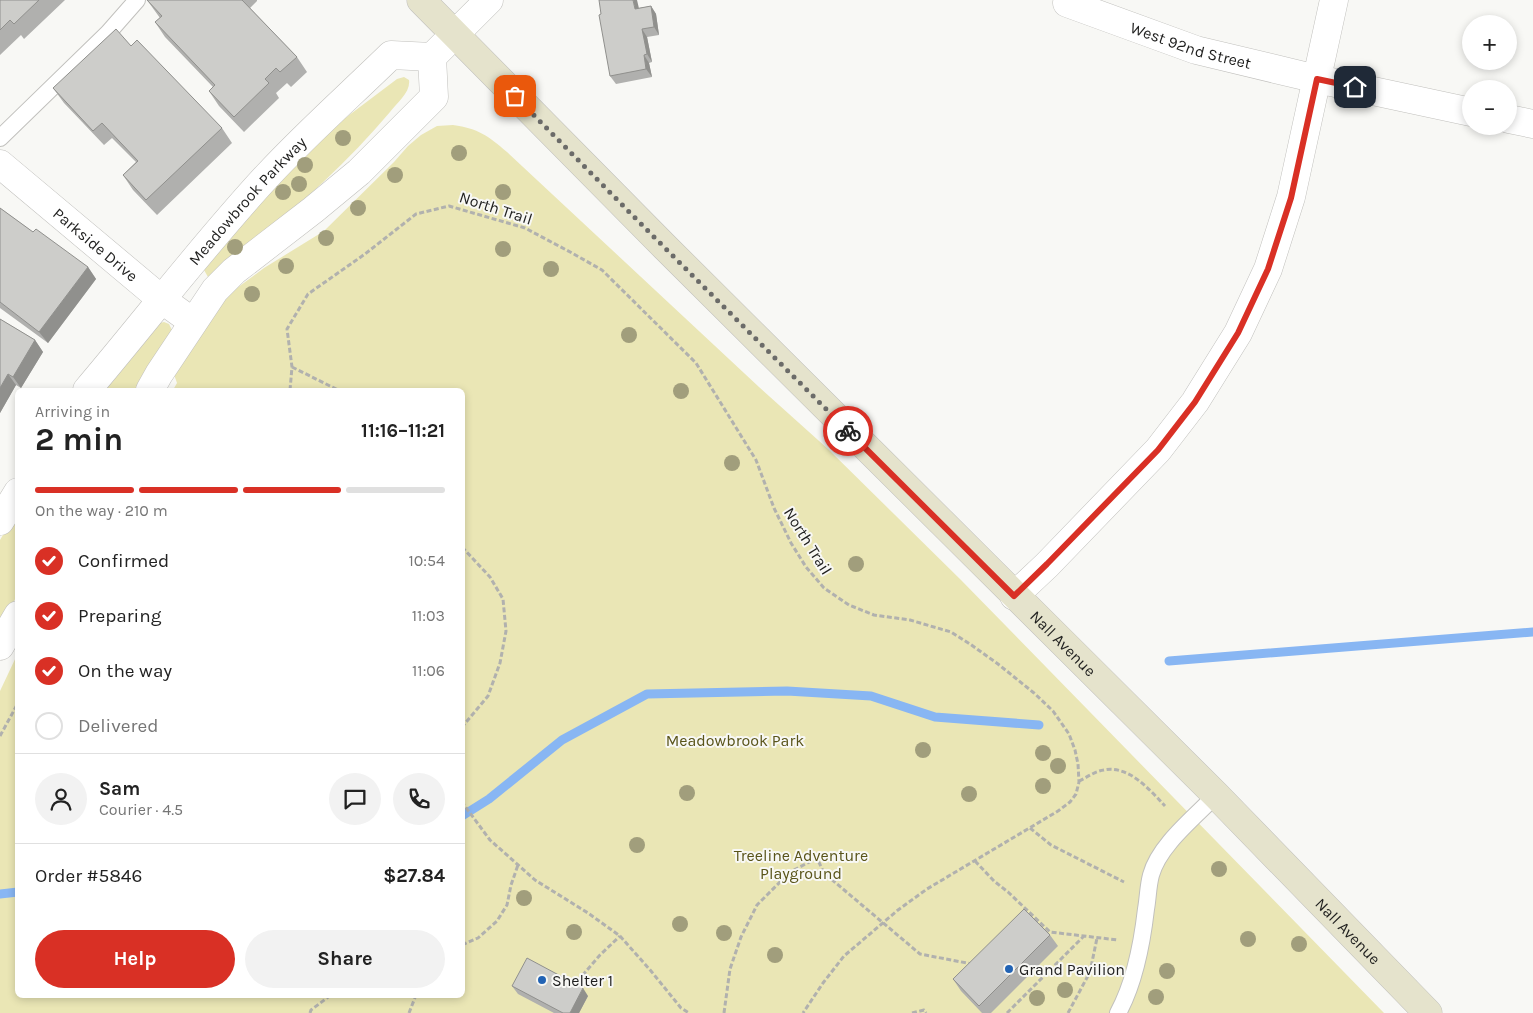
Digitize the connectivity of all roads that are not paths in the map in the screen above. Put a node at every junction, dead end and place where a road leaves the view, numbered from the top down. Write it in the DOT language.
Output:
graph roads {
  1 [pos="137,0"];
  2 [pos="421,0"];
  3 [pos="489,0"];
  4 [pos="1334,0"];
  5 [pos="1067,3"];
  6 [pos="455,34"];
  7 [pos="432,57"];
  8 [pos="1317,79"];
  9 [pos="1462,110"];
  10 [pos="1517,121"];
  11 [pos="1533,124"];
  12 [pos="0,138"];
  13 [pos="0,164"];
  14 [pos="161,299"];
  15 [pos="193,322"];
  16 [pos="89,388"];
  17 [pos="151,388"];
  18 [pos="15,497"];
  19 [pos="0,521"];
  20 [pos="1014,596"];
  21 [pos="15,619"];
  22 [pos="0,646"];
  23 [pos="1216,795"];
  24 [pos="1118,1013"];
  25 [pos="1428,1013"];
  1 -- 12 [label="lane"];
  2 -- 6 [label="main road, Nall Avenue"];
  3 -- 6 [label="street"];
  4 -- 8 [label="street"];
  5 -- 8 [label="street, West 92nd Street"];
  6 -- 7 [label="street"];
  6 -- 20 [label="main road, Nall Avenue"];
  7 -- 14 [label="street, Meadowbrook Parkway"];
  7 -- 15 [label="street"];
  8 -- 9 [label="street, West 92nd Street"];
  8 -- 20 [label="street"];
  10 -- 11 [label="street"];
  13 -- 14 [label="street, Parkside Drive"];
  14 -- 15 [label="street, Parkside Drive"];
  14 -- 16 [label="street, Meadowbrook Parkway"];
  15 -- 17 [label="street"];
  18 -- 19 [label="street"];
  20 -- 23 [label="main road, Nall Avenue"];
  21 -- 22 [label="street"];
  23 -- 24 [label="lane"];
  23 -- 25 [label="main road, Nall Avenue"];
}
